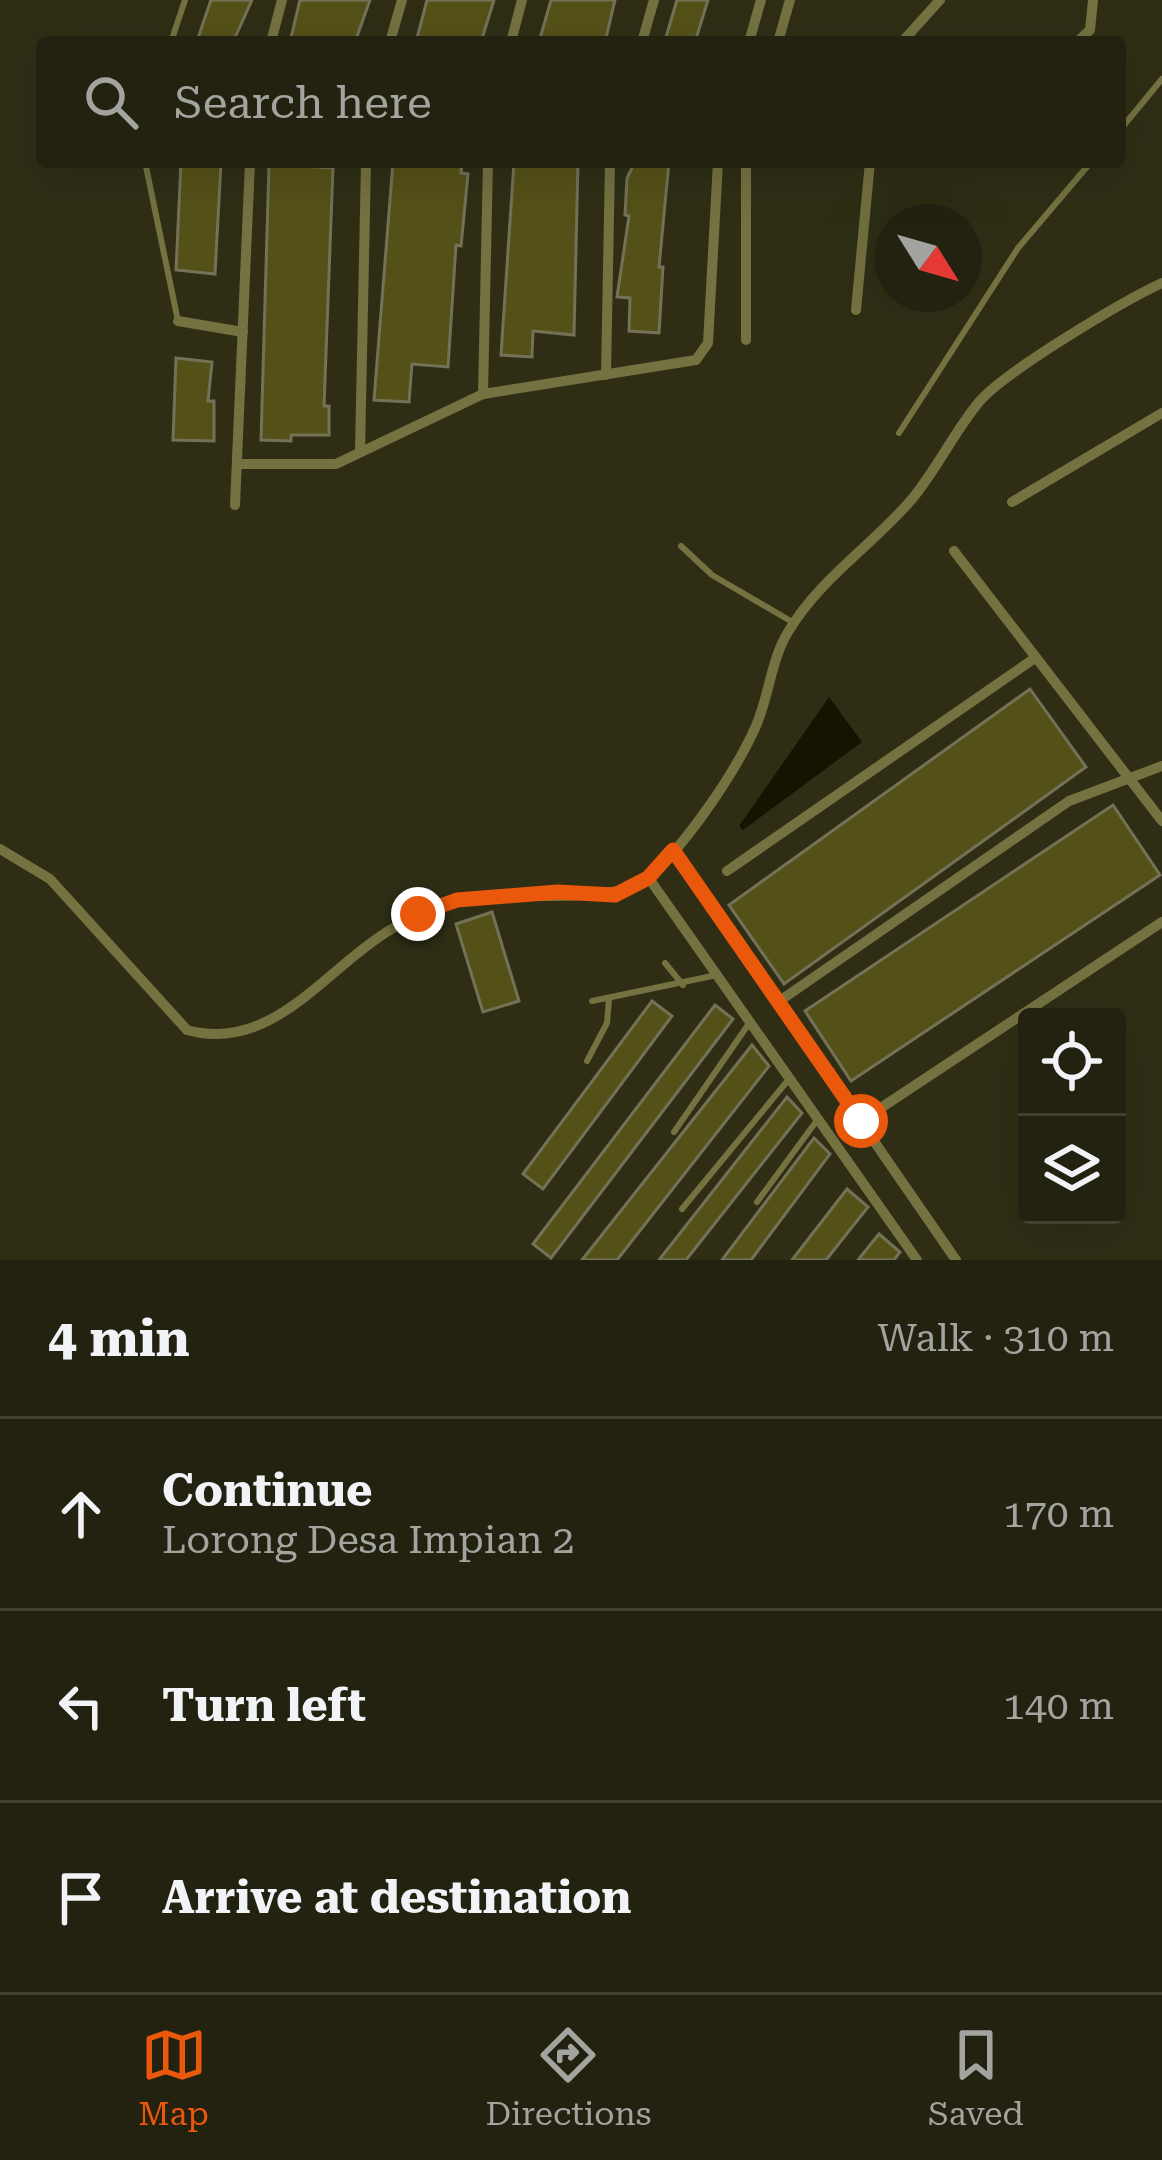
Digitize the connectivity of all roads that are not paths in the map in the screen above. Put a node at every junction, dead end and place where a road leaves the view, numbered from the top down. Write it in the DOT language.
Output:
graph roads {
  1 [pos="185,0"];
  2 [pos="282,0"];
  3 [pos="402,0"];
  4 [pos="522,0"];
  5 [pos="654,0"];
  6 [pos="761,0"];
  7 [pos="790,0"];
  8 [pos="940,0"];
  9 [pos="1093,0"];
  10 [pos="173,36"];
  11 [pos="273,36"];
  12 [pos="392,36"];
  13 [pos="513,36"];
  14 [pos="643,36"];
  15 [pos="751,36"];
  16 [pos="780,36"];
  17 [pos="907,36"];
  18 [pos="1083,36"];
  19 [pos="1162,79"];
  20 [pos="1126,123"];
  21 [pos="146,168"];
  22 [pos="250,168"];
  23 [pos="365,168"];
  24 [pos="488,168"];
  25 [pos="610,168"];
  26 [pos="718,168"];
  27 [pos="746,168"];
  28 [pos="869,168"];
  29 [pos="1086,168"];
  30 [pos="1162,283"];
  31 [pos="856,310"];
  32 [pos="178,321"];
  33 [pos="243,332"];
  34 [pos="746,340"];
  35 [pos="606,375"];
  36 [pos="483,394"];
  37 [pos="1162,413"];
  38 [pos="899,433"];
  39 [pos="360,452"];
  40 [pos="239,464"];
  41 [pos="1012,502"];
  42 [pos="235,505"];
  43 [pos="681,546"];
  44 [pos="954,551"];
  45 [pos="794,623"];
  46 [pos="1035,658"];
  47 [pos="1162,766"];
  48 [pos="1130,777"];
  49 [pos="1162,820"];
  50 [pos="0,849"];
  51 [pos="673,850"];
  52 [pos="727,871"];
  53 [pos="648,878"];
  54 [pos="1162,922"];
  55 [pos="665,963"];
  56 [pos="716,976"];
  57 [pos="683,985"];
  58 [pos="610,999"];
  59 [pos="592,1001"];
  60 [pos="778,1002"];
  61 [pos="750,1022"];
  62 [pos="587,1060"];
  63 [pos="789,1079"];
  64 [pos="818,1119"];
  65 [pos="861,1121"];
  66 [pos="674,1132"];
  67 [pos="757,1202"];
  68 [pos="682,1209"];
  69 [pos="916,1260"];
  70 [pos="956,1260"];
  1 -- 10 [label="lane"];
  2 -- 11 [label="street"];
  3 -- 12 [label="street"];
  4 -- 13 [label="street"];
  5 -- 14 [label="street"];
  6 -- 15 [label="street"];
  7 -- 16 [label="street"];
  8 -- 17 [label="street"];
  9 -- 18 [label="street"];
  19 -- 20 [label="lane"];
  21 -- 32 [label="lane"];
  22 -- 33 [label="street"];
  23 -- 39 [label="street"];
  24 -- 36 [label="street"];
  25 -- 35 [label="street"];
  26 -- 35 [label="street"];
  27 -- 34 [label="street"];
  28 -- 31 [label="street"];
  29 -- 38 [label="lane"];
  30 -- 45 [label="street"];
  32 -- 33 [label="street"];
  33 -- 40 [label="street"];
  35 -- 36 [label="street"];
  36 -- 39 [label="street"];
  37 -- 41 [label="street"];
  39 -- 40 [label="street"];
  40 -- 42 [label="street"];
  43 -- 45 [label="lane"];
  44 -- 46 [label="street"];
  45 -- 51 [label="street"];
  46 -- 48 [label="street"];
  46 -- 52 [label="street"];
  47 -- 48 [label="street"];
  48 -- 49 [label="street"];
  48 -- 60 [label="street"];
  50 -- 53 [label="street"];
  51 -- 53 [label="street"];
  51 -- 60 [label="street"];
  53 -- 56 [label="street"];
  54 -- 65 [label="street"];
  55 -- 57 [label="lane"];
  56 -- 57 [label="lane"];
  56 -- 61 [label="street"];
  57 -- 58 [label="lane"];
  58 -- 59 [label="lane"];
  58 -- 62 [label="lane"];
  60 -- 65 [label="street"];
  61 -- 63 [label="street"];
  61 -- 66 [label="lane"];
  63 -- 64 [label="street"];
  63 -- 68 [label="lane"];
  64 -- 67 [label="lane"];
  64 -- 69 [label="street"];
  65 -- 70 [label="street"];
}
